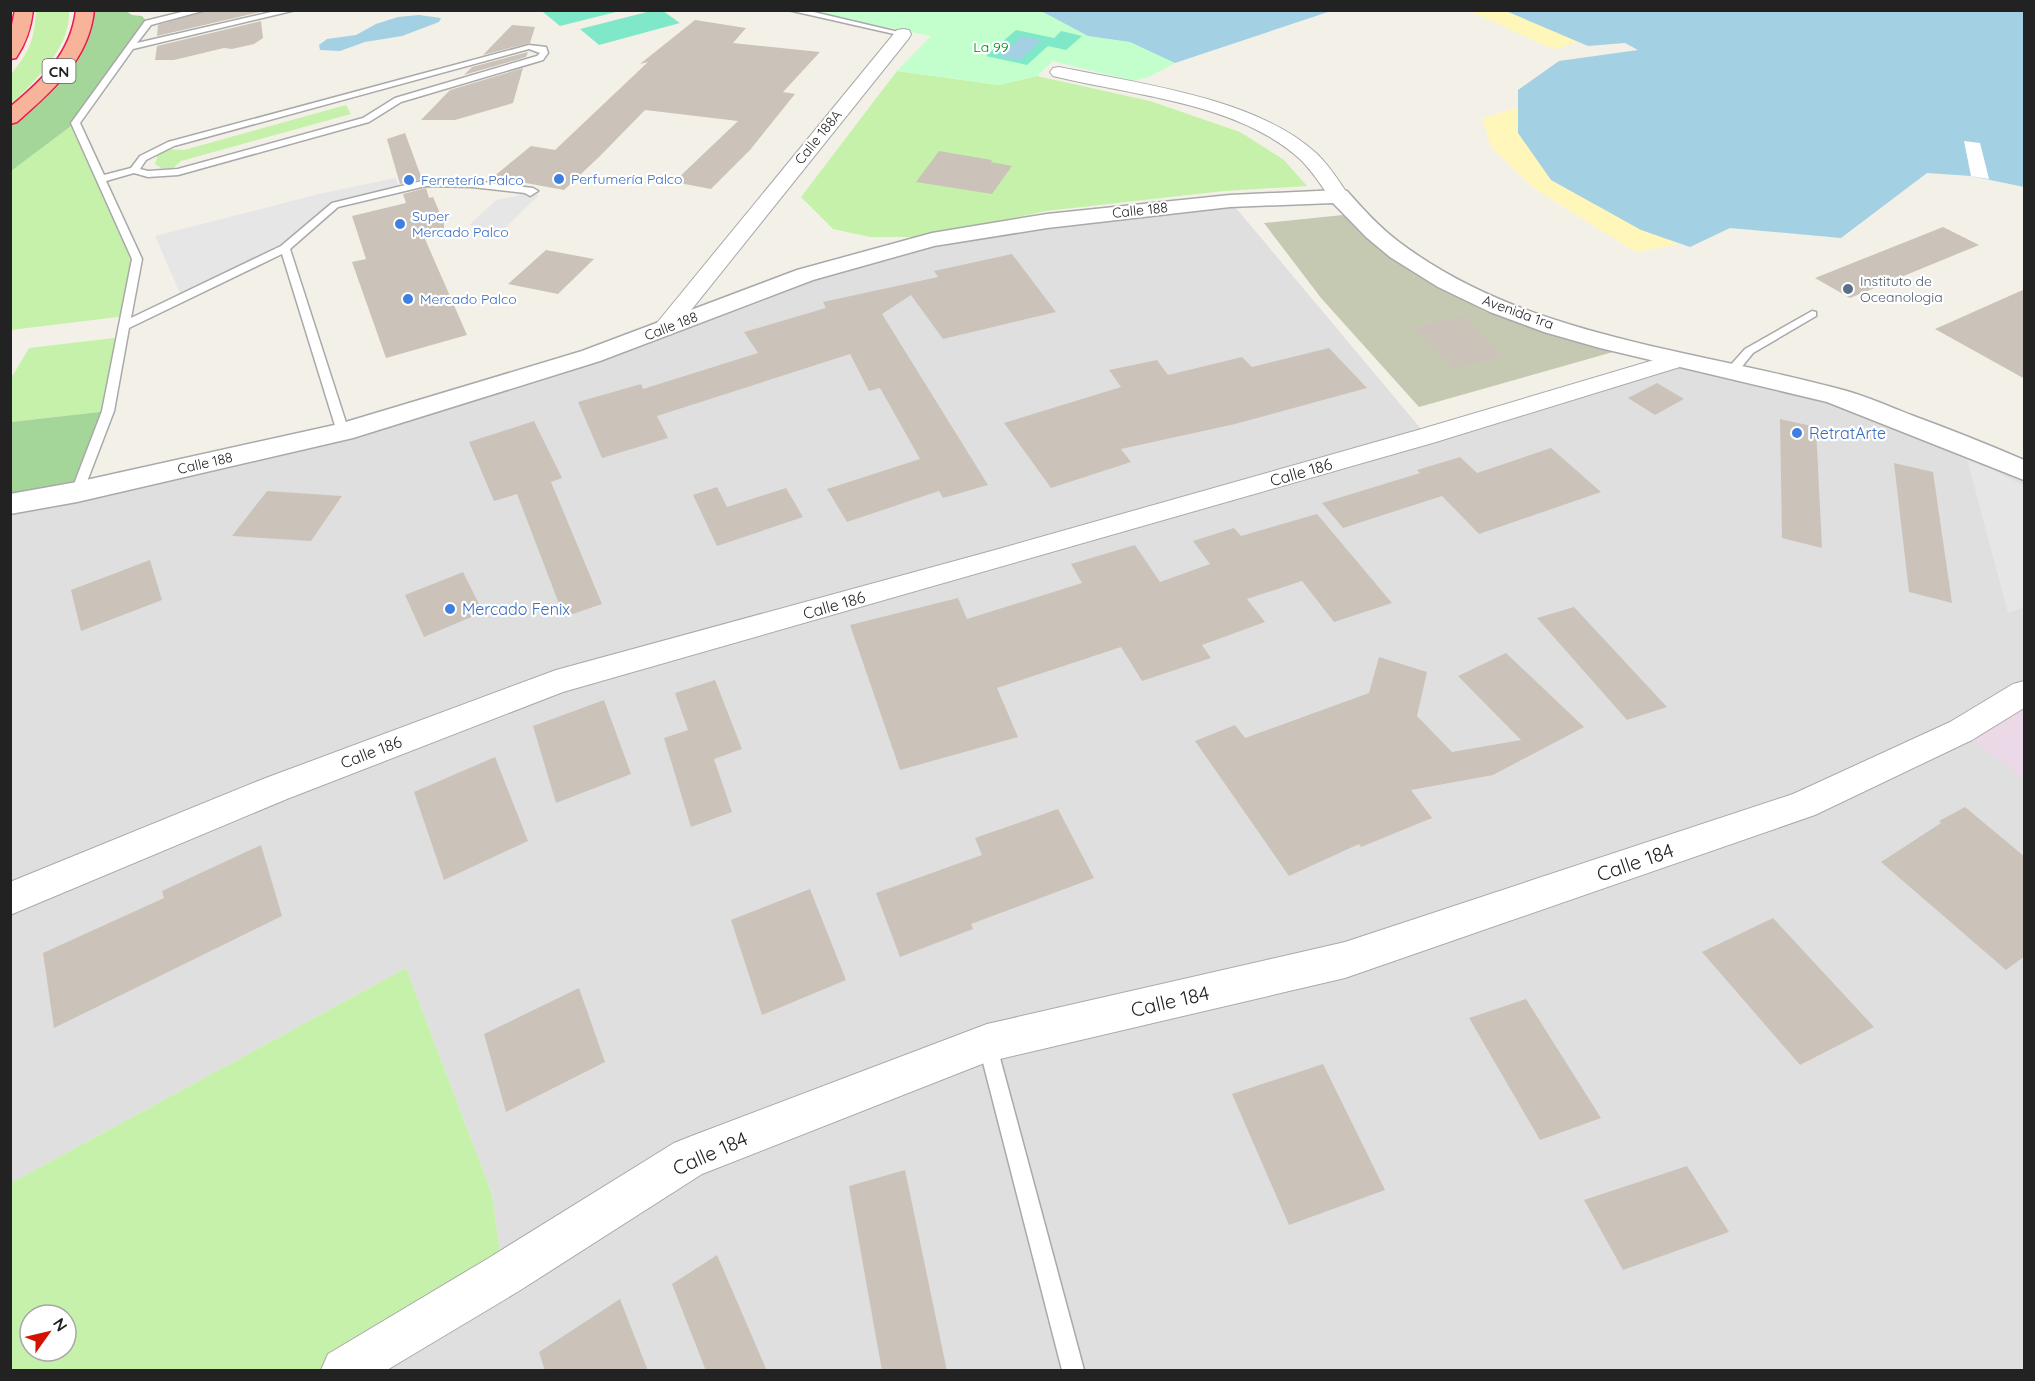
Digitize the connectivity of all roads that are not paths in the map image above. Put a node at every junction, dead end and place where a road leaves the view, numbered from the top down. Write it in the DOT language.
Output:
graph roads {
  1 [pos="24,10"];
  2 [pos="85,10"];
  3 [pos="202,10"];
  4 [pos="292,10"];
  5 [pos="792,10"];
  6 [pos="903,34"];
  7 [pos="131,47"];
  8 [pos="10,54"];
  9 [pos="1059,72"];
  10 [pos="386,86"];
  11 [pos="398,100"];
  12 [pos="10,118"];
  13 [pos="134,170"];
  14 [pos="101,179"];
  15 [pos="530,193"];
  16 [pos="1339,196"];
  17 [pos="285,248"];
  18 [pos="1812,314"];
  19 [pos="124,326"];
  20 [pos="664,329"];
  21 [pos="1674,361"];
  22 [pos="1732,371"];
  23 [pos="343,432"];
  24 [pos="2025,471"];
  25 [pos="77,492"];
  26 [pos="10,504"];
  27 [pos="2025,693"];
  28 [pos="10,899"];
  29 [pos="987,1043"];
  30 [pos="344,1371"];
  31 [pos="1074,1371"];
  1 -- 8 [label="highway"];
  2 -- 12 [label="highway, CN"];
  3 -- 7 [label="lane"];
  4 -- 7 [label="lane"];
  5 -- 6 [label="lane, Calle 188A"];
  6 -- 20 [label="street, Calle 188A"];
  7 -- 14 [label="lane"];
  9 -- 16 [label="street, Avenida 1ra"];
  10 -- 11 [label="lane"];
  10 -- 11 [label="lane"];
  10 -- 13 [label="lane"];
  11 -- 13 [label="lane"];
  13 -- 14 [label="lane"];
  14 -- 19 [label="lane"];
  15 -- 17 [label="lane"];
  16 -- 20 [label="street, Calle 188"];
  16 -- 21 [label="street, Avenida 1ra"];
  17 -- 19 [label="lane"];
  17 -- 23 [label="lane"];
  18 -- 22 [label="lane"];
  19 -- 25 [label="lane"];
  20 -- 23 [label="street, Calle 188"];
  21 -- 22 [label="street, Avenida 1ra"];
  21 -- 28 [label="street, Calle 186"];
  22 -- 24 [label="street, Avenida 1ra"];
  23 -- 25 [label="street, Calle 188"];
  25 -- 26 [label="street, Calle 188"];
  27 -- 29 [label="street, Calle 184"];
  29 -- 30 [label="street, Calle 184"];
  29 -- 31 [label="lane"];
}
